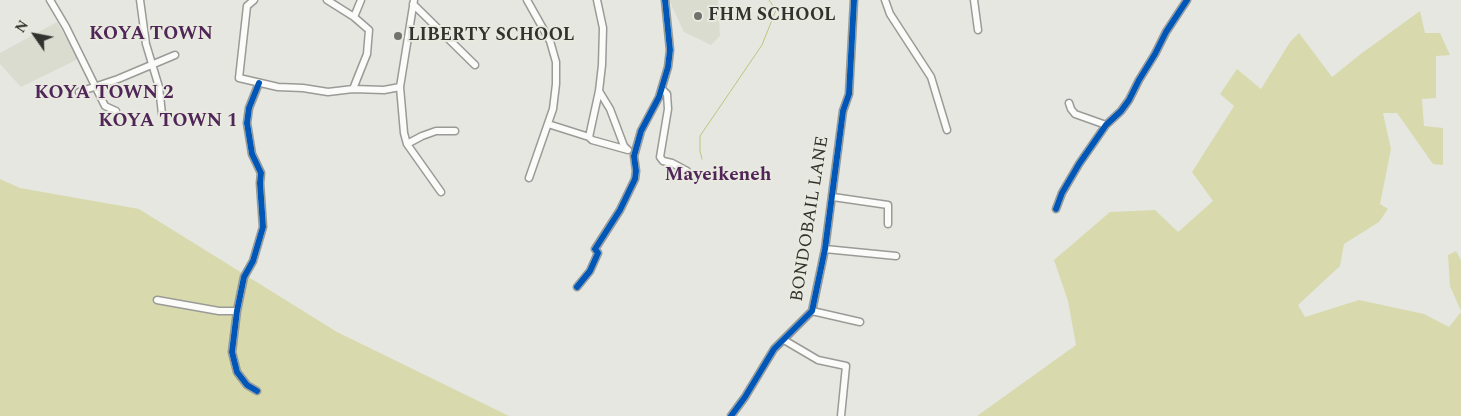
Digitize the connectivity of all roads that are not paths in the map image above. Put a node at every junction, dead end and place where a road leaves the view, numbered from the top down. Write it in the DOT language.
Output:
graph roads {
  1 [pos="50,0"];
  2 [pos="140,0"];
  3 [pos="254,0"];
  4 [pos="328,0"];
  5 [pos="361,0"];
  6 [pos="527,0"];
  7 [pos="597,0"];
  8 [pos="666,0"];
  9 [pos="854,0"];
  10 [pos="885,0"];
  11 [pos="974,0"];
  12 [pos="1188,0"];
  13 [pos="414,2"];
  14 [pos="354,17"];
  15 [pos="978,30"];
  16 [pos="175,55"];
  17 [pos="152,64"];
  18 [pos="475,65"];
  19 [pos="259,83"];
  20 [pos="94,86"];
  21 [pos="400,87"];
  22 [pos="353,89"];
  23 [pos="662,89"];
  24 [pos="599,91"];
  25 [pos="79,92"];
  26 [pos="1069,102"];
  27 [pos="116,111"];
  28 [pos="162,114"];
  29 [pos="548,124"];
  30 [pos="1106,125"];
  31 [pos="947,130"];
  32 [pos="455,131"];
  33 [pos="589,137"];
  34 [pos="407,144"];
  35 [pos="628,150"];
  36 [pos="634,156"];
  37 [pos="686,171"];
  38 [pos="529,178"];
  39 [pos="441,192"];
  40 [pos="833,197"];
  41 [pos="1056,209"];
  42 [pos="888,224"];
  43 [pos="825,249"];
  44 [pos="896,256"];
  45 [pos="577,287"];
  46 [pos="157,300"];
  47 [pos="237,311"];
  48 [pos="812,311"];
  49 [pos="860,322"];
  50 [pos="784,340"];
  51 [pos="257,391"];
  52 [pos="732,416"];
  53 [pos="842,416"];
  1 -- 20 [label="street"];
  2 -- 17 [label="street"];
  3 -- 19 [label="street"];
  4 -- 14 [label="street"];
  5 -- 14 [label="street"];
  6 -- 29 [label="street"];
  7 -- 24 [label="street"];
  8 -- 23 [label="street"];
  9 -- 40 [label="street, BONDOBAIL LANE"];
  10 -- 31 [label="street"];
  11 -- 15 [label="street"];
  12 -- 30 [label="street"];
  13 -- 18 [label="street"];
  13 -- 21 [label="street"];
  14 -- 22 [label="street"];
  16 -- 17 [label="street"];
  17 -- 20 [label="street"];
  17 -- 28 [label="street"];
  19 -- 22 [label="street"];
  19 -- 47 [label="street"];
  20 -- 25 [label="street"];
  20 -- 27 [label="street"];
  21 -- 22 [label="street"];
  21 -- 34 [label="street"];
  23 -- 36 [label="street"];
  23 -- 37 [label="street"];
  24 -- 33 [label="street"];
  24 -- 35 [label="street"];
  26 -- 30 [label="street"];
  29 -- 33 [label="street"];
  29 -- 38 [label="street"];
  30 -- 41 [label="street"];
  32 -- 34 [label="street"];
  33 -- 35 [label="street"];
  34 -- 39 [label="street"];
  35 -- 36 [label="street"];
  36 -- 45 [label="street"];
  40 -- 42 [label="street"];
  40 -- 43 [label="street, BONDOBAIL LANE"];
  43 -- 44 [label="street"];
  43 -- 48 [label="street, BONDOBAIL LANE"];
  46 -- 47 [label="street"];
  47 -- 51 [label="street"];
  48 -- 49 [label="street"];
  48 -- 50 [label="street, BONDOBAIL LANE"];
  50 -- 52 [label="street, BONDOBAIL LANE"];
  50 -- 53 [label="street"];
}
